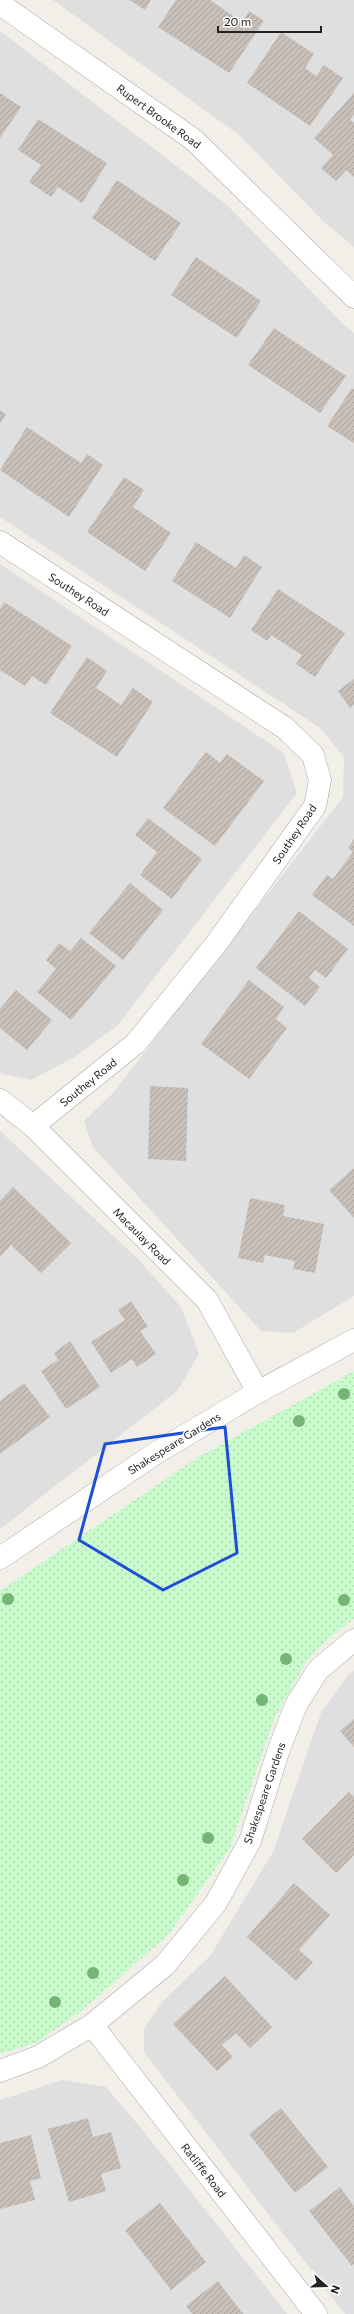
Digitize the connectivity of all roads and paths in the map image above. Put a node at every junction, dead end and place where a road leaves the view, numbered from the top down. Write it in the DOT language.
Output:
graph roads {
  1 [pos="0,4"];
  2 [pos="354,297"];
  3 [pos="0,542"];
  4 [pos="0,1100"];
  5 [pos="33,1126"];
  6 [pos="354,1340"];
  7 [pos="258,1392"];
  8 [pos="0,1558"];
  9 [pos="354,1640"];
  10 [pos="92,2025"];
  11 [pos="0,2071"];
  12 [pos="316,2314"];
  1 -- 2 [label="street, Rupert Brooke Road"];
  3 -- 5 [label="street, Southey Road"];
  4 -- 5 [label="street, Macaulay Road"];
  5 -- 7 [label="street, Macaulay Road"];
  6 -- 7 [label="street, Shakespeare Gardens"];
  7 -- 8 [label="street, Shakespeare Gardens"];
  9 -- 10 [label="street, Shakespeare Gardens"];
  10 -- 11 [label="street, Shakespeare Gardens"];
  10 -- 12 [label="street, Ratliffe Road"];
}
